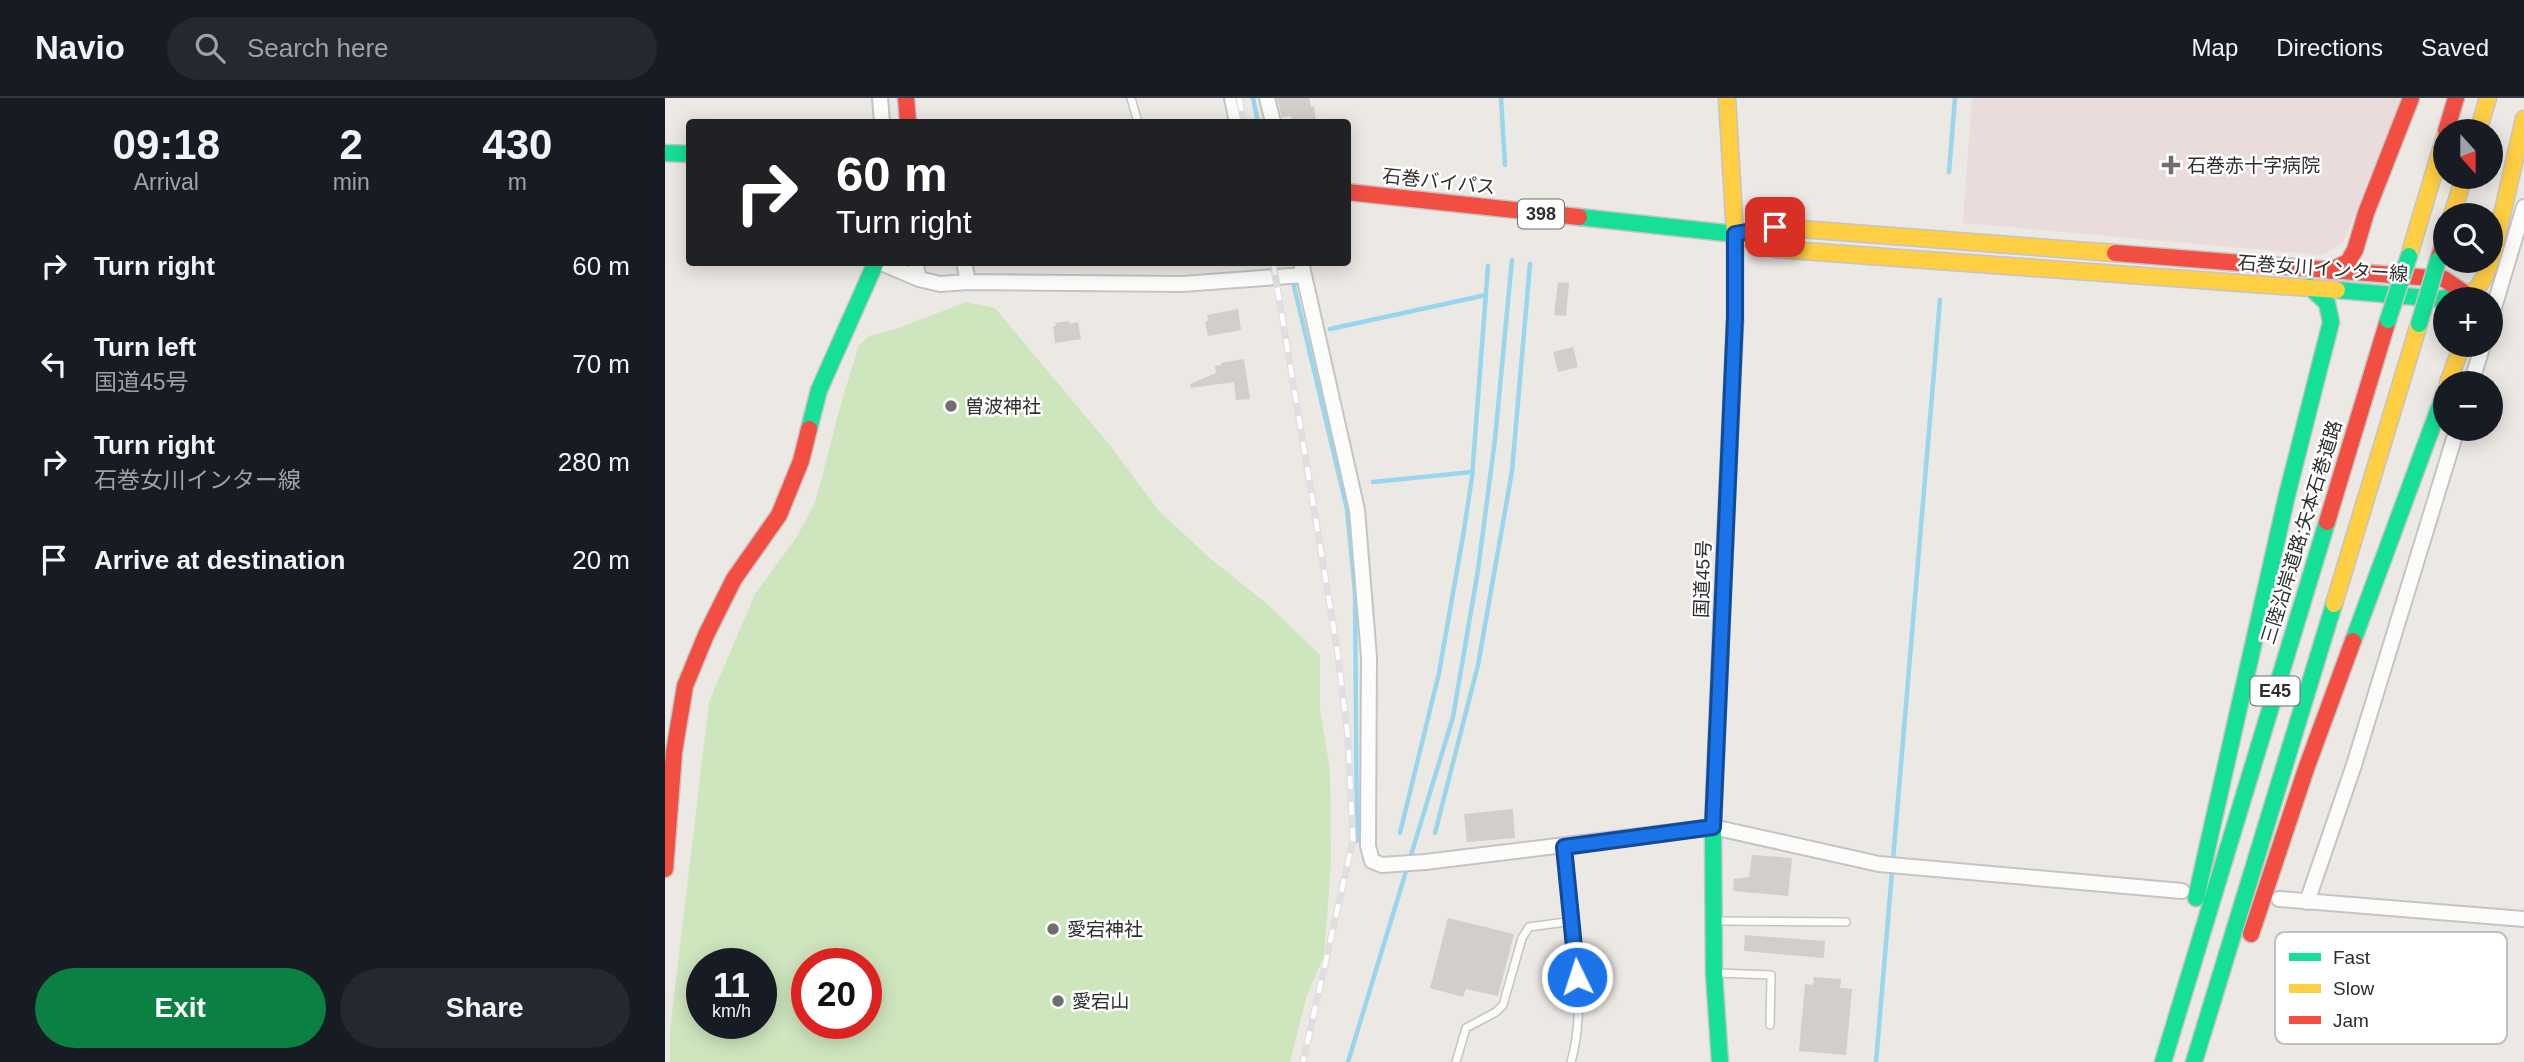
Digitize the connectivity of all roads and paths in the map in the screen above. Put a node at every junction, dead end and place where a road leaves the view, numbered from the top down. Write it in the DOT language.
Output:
graph roads {
  1 [pos="880,98"];
  2 [pos="906,98"];
  3 [pos="1131,98"];
  4 [pos="1232,98"];
  5 [pos="1267,98"];
  6 [pos="1727,98"];
  7 [pos="2411,98"];
  8 [pos="2456,98"];
  9 [pos="2488,98"];
  10 [pos="882,119"];
  11 [pos="908,119"];
  12 [pos="1138,119"];
  13 [pos="1236,119"];
  14 [pos="1272,119"];
  15 [pos="2450,119"];
  16 [pos="2482,119"];
  17 [pos="2524,119"];
  18 [pos="665,153"];
  19 [pos="686,154"];
  20 [pos="2433,175"];
  21 [pos="1351,192"];
  22 [pos="2524,207"];
  23 [pos="1735,234"];
  24 [pos="876,266"];
  25 [pos="888,266"];
  26 [pos="916,266"];
  27 [pos="965,266"];
  28 [pos="1258,266"];
  29 [pos="1302,269"];
  30 [pos="2330,271"];
  31 [pos="2434,273"];
  32 [pos="1260,278"];
  33 [pos="919,279"];
  34 [pos="968,282"];
  35 [pos="2310,287"];
  36 [pos="2454,287"];
  37 [pos="2478,287"];
  38 [pos="2500,287"];
  39 [pos="2433,298"];
  40 [pos="2433,424"];
  41 [pos="2453,441"];
  42 [pos="1713,827"];
  43 [pos="1564,847"];
  44 [pos="665,870"];
  45 [pos="2182,891"];
  46 [pos="2279,899"];
  47 [pos="2307,902"];
  48 [pos="2524,919"];
  49 [pos="1713,920"];
  50 [pos="1573,921"];
  51 [pos="1846,922"];
  52 [pos="2247,947"];
  53 [pos="1714,974"];
  54 [pos="2234,985"];
  55 [pos="2179,1010"];
  56 [pos="1770,1025"];
  57 [pos="1456,1062"];
  58 [pos="1571,1062"];
  59 [pos="1720,1062"];
  60 [pos="2163,1062"];
  61 [pos="2194,1062"];
  62 [pos="2209,1062"];
  1 -- 10 [label="street"];
  2 -- 11 [label="main road"];
  3 -- 12 [label="lane"];
  4 -- 13 [label="street"];
  5 -- 14 [label="street"];
  6 -- 23 [label="main road, 国道45号"];
  7 -- 30 [label="main road"];
  8 -- 15 [label="main road, 三陸沿岸道路;矢本石巻道路 / E45"];
  9 -- 16 [label="main road"];
  17 -- 37 [label="main road"];
  18 -- 19 [label="main road"];
  20 -- 55 [label="main road, 三陸沿岸道路;矢本石巻道路 / E45, bridge"];
  21 -- 23 [label="main road, 石巻バイパス / 398"];
  22 -- 38 [label="street"];
  23 -- 30 [label="main road, 石巻女川インター線"];
  23 -- 35 [label="main road, 石巻女川インター線"];
  23 -- 42 [label="main road, 国道45号"];
  24 -- 44 [label="main road"];
  25 -- 33 [label="street"];
  26 -- 33 [label="street"];
  27 -- 34 [label="street"];
  28 -- 32 [label="street"];
  29 -- 32 [label="street"];
  29 -- 43 [label="street"];
  30 -- 36 [label="main road, 石巻女川インター線"];
  31 -- 61 [label="main road, E45, bridge"];
  32 -- 34 [label="street"];
  33 -- 34 [label="street"];
  35 -- 39 [label="main road, 石巻女川インター線"];
  35 -- 55 [label="main road"];
  40 -- 52 [label="main road"];
  41 -- 47 [label="street"];
  42 -- 43 [label="street"];
  42 -- 45 [label="street"];
  42 -- 49 [label="main road, 国道45号"];
  43 -- 50 [label="lane"];
  46 -- 47 [label="street"];
  47 -- 48 [label="street"];
  49 -- 51 [label="lane"];
  49 -- 53 [label="main road, 国道45号"];
  50 -- 57 [label="lane"];
  50 -- 58 [label="lane"];
  53 -- 56 [label="lane"];
  53 -- 59 [label="main road, 国道45号"];
  54 -- 62 [label="main road"];
  55 -- 60 [label="main road, 三陸沿岸道路;矢本石巻道路 / E45"];
}
